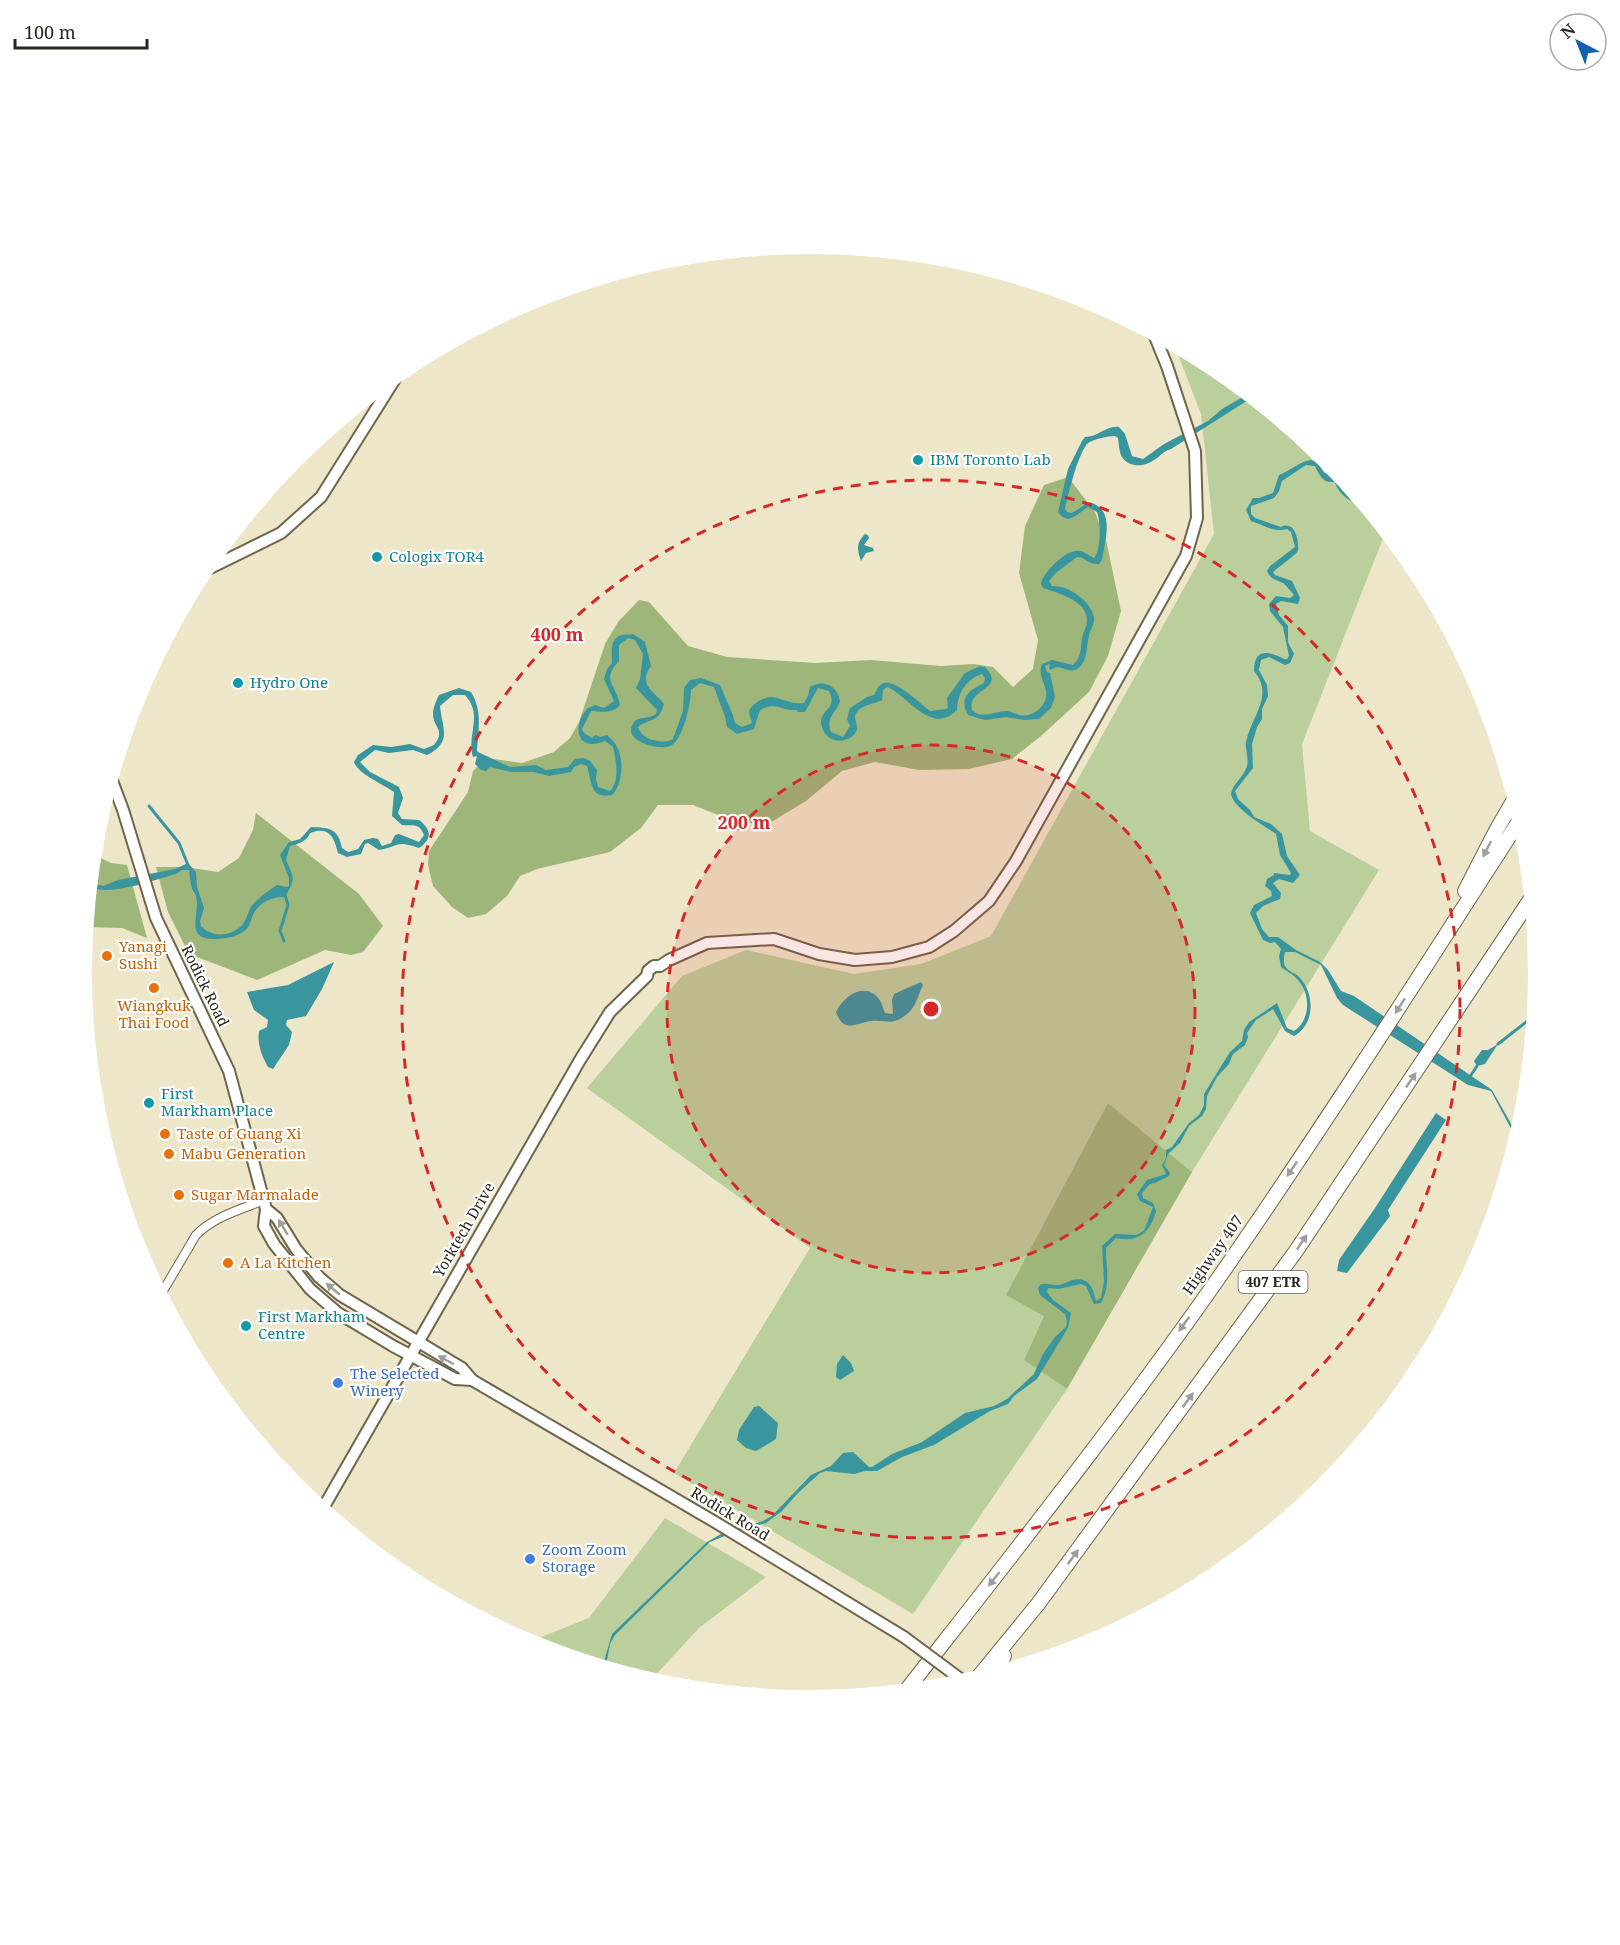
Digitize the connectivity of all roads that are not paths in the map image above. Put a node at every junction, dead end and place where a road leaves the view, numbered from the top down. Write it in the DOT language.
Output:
graph roads {
  1 [pos="1158,344"];
  2 [pos="387,392"];
  3 [pos="220,563"];
  4 [pos="115,790"];
  5 [pos="1509,808"];
  6 [pos="1514,829"];
  7 [pos="1525,908"];
  8 [pos="1526,917"];
  9 [pos="1497,952"];
  10 [pos="1432,957"];
  11 [pos="265,1205"];
  12 [pos="165,1288"];
  13 [pos="418,1344"];
  14 [pos="411,1355"];
  15 [pos="472,1380"];
  16 [pos="326,1503"];
  17 [pos="1038,1604"];
  18 [pos="997,1667"];
  19 [pos="984,1670"];
  20 [pos="956,1676"];
  21 [pos="911,1684"];
  1 -- 13 [label="street, Yorktech Drive"];
  2 -- 3 [label="street"];
  4 -- 11 [label="street, Rodick Road"];
  5 -- 10 [label="highway, one-way"];
  6 -- 10 [label="highway, Highway 407 / 407 ETR"];
  7 -- 9 [label="highway, 407 ETR"];
  8 -- 9 [label="highway"];
  17 -- 9 [label="highway, 407 ETR, one-way"];
  10 -- 21 [label="highway, Highway 407 / 407 ETR, one-way"];
  11 -- 12 [label="street"];
  13 -- 11 [label="street, Rodick Road, one-way"];
  11 -- 14 [label="street, Rodick Road"];
  13 -- 14 [label="street, Yorktech Drive"];
  15 -- 13 [label="street, Rodick Road, one-way"];
  14 -- 15 [label="street, Rodick Road"];
  14 -- 16 [label="street, Yorktech Drive"];
  15 -- 20 [label="street, Rodick Road, bridge"];
  17 -- 18 [label="highway"];
  17 -- 19 [label="highway, 407 ETR"];
}
